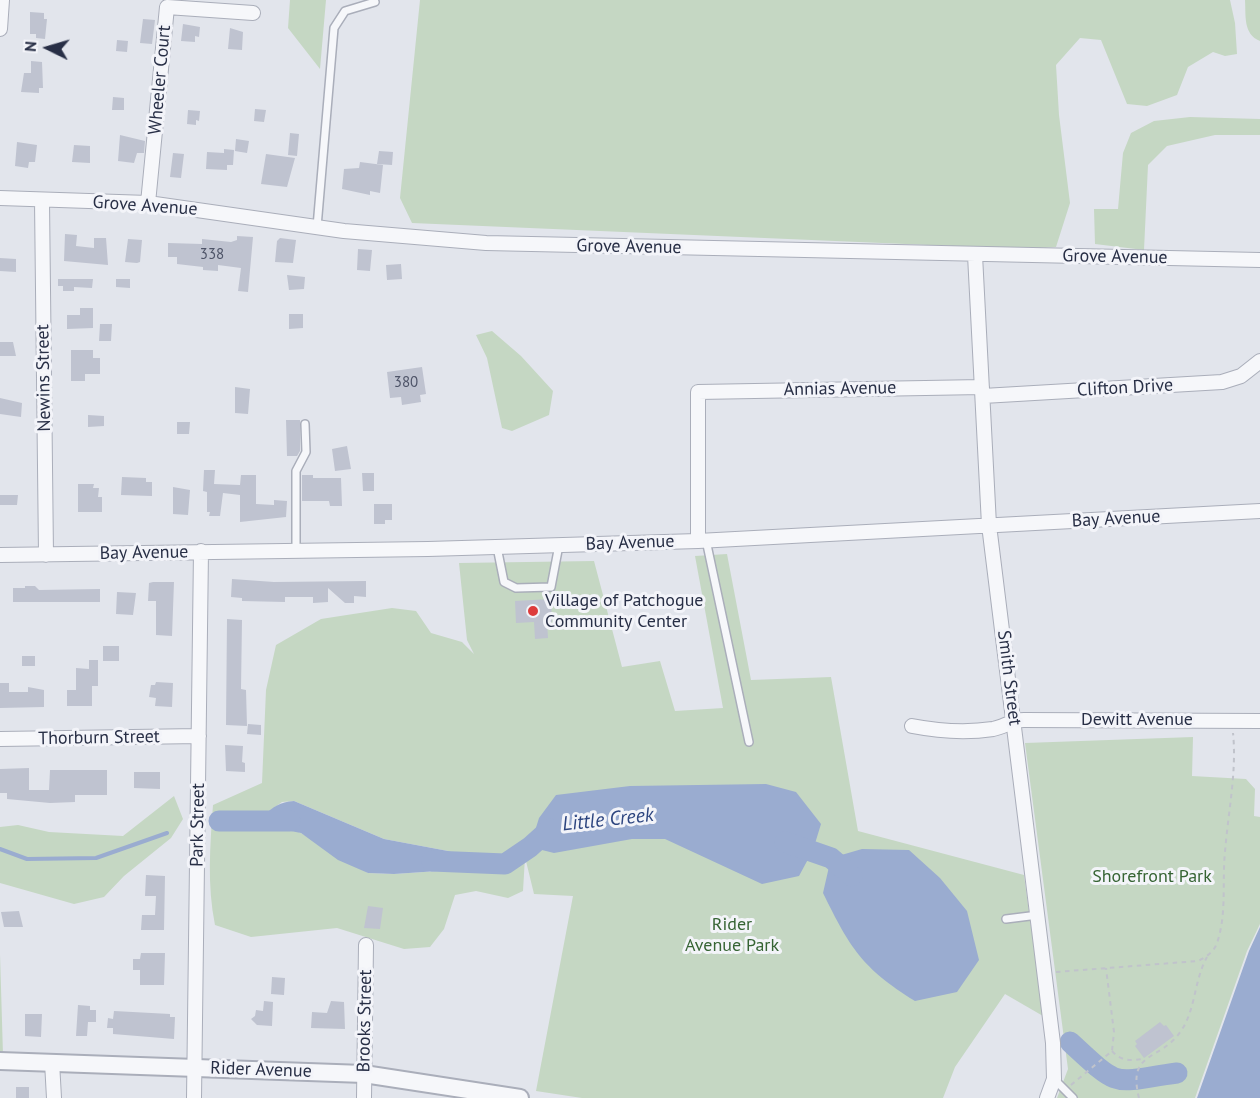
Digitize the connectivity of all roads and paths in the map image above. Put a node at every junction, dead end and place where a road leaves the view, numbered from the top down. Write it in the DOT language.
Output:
graph roads {
  1 [pos="2,0"];
  2 [pos="375,2"];
  3 [pos="253,13"];
  4 [pos="0,29"];
  5 [pos="0,198"];
  6 [pos="42,201"];
  7 [pos="148,203"];
  8 [pos="317,227"];
  9 [pos="975,255"];
  10 [pos="1260,260"];
  11 [pos="1260,361"];
  12 [pos="982,391"];
  13 [pos="305,424"];
  14 [pos="1260,511"];
  15 [pos="989,525"];
  16 [pos="702,541"];
  17 [pos="559,545"];
  18 [pos="497,547"];
  19 [pos="296,550"];
  20 [pos="201,551"];
  21 [pos="0,555"];
  22 [pos="46,555"];
  23 [pos="1015,720"];
  24 [pos="1229,720"];
  25 [pos="1260,721"];
  26 [pos="912,726"];
  27 [pos="199,736"];
  28 [pos="0,739"];
  29 [pos="749,742"];
  30 [pos="1038,915"];
  31 [pos="1006,919"];
  32 [pos="366,945"];
  33 [pos="1208,956"];
  34 [pos="1106,968"];
  35 [pos="1056,972"];
  36 [pos="1112,1051"];
  37 [pos="1143,1059"];
  38 [pos="0,1060"];
  39 [pos="52,1062"];
  40 [pos="194,1067"];
  41 [pos="364,1074"];
  42 [pos="1054,1079"];
  43 [pos="1066,1089"];
  44 [pos="54,1098"];
  45 [pos="194,1098"];
  46 [pos="364,1098"];
  47 [pos="520,1098"];
  48 [pos="1047,1098"];
  49 [pos="1073,1098"];
  50 [pos="1139,1098"];
  1 -- 4 [label="street"];
  2 -- 8 [label="lane"];
  3 -- 7 [label="street, Wheeler Court"];
  5 -- 6 [label="street, Grove Avenue"];
  6 -- 7 [label="street, Grove Avenue"];
  6 -- 22 [label="street, Newins Street"];
  7 -- 8 [label="street, Grove Avenue"];
  8 -- 9 [label="street, Grove Avenue"];
  9 -- 10 [label="street, Grove Avenue"];
  9 -- 12 [label="street, Smith Street"];
  11 -- 12 [label="street, Clifton Drive"];
  12 -- 15 [label="street, Smith Street"];
  12 -- 16 [label="street, Annias Avenue"];
  13 -- 19 [label="lane"];
  14 -- 15 [label="street, Bay Avenue"];
  15 -- 16 [label="street, Bay Avenue"];
  15 -- 23 [label="street, Smith Street"];
  16 -- 17 [label="street, Bay Avenue"];
  16 -- 29 [label="lane"];
  17 -- 18 [label="street, Bay Avenue"];
  17 -- 18 [label="lane"];
  18 -- 19 [label="street, Bay Avenue"];
  19 -- 20 [label="street, Bay Avenue"];
  20 -- 22 [label="street, Bay Avenue"];
  20 -- 27 [label="street, Park Street"];
  21 -- 22 [label="street, Bay Avenue"];
  23 -- 24 [label="street, Dewitt Avenue"];
  23 -- 26 [label="street, Dewitt Avenue"];
  23 -- 30 [label="street, Smith Street"];
  24 -- 25 [label="street, Dewitt Avenue"];
  24 -- 33 [label="path"];
  27 -- 28 [label="street, Thorburn Street"];
  27 -- 40 [label="street, Park Street"];
  30 -- 31 [label="lane"];
  30 -- 42 [label="street, Smith Street"];
  32 -- 41 [label="street, Brooks Street"];
  33 -- 34 [label="path"];
  33 -- 37 [label="path"];
  34 -- 35 [label="path"];
  34 -- 36 [label="path"];
  36 -- 37 [label="path"];
  36 -- 43 [label="path"];
  37 -- 50 [label="path"];
  38 -- 39 [label="street, Rider Avenue"];
  39 -- 40 [label="street, Rider Avenue"];
  39 -- 44 [label="street"];
  40 -- 41 [label="street, Rider Avenue"];
  40 -- 45 [label="street, Park Street"];
  41 -- 46 [label="street, Brooks Street"];
  41 -- 47 [label="street, Rider Avenue"];
  42 -- 43 [label="lane"];
  42 -- 48 [label="street, Smith Street"];
  43 -- 49 [label="lane"];
}
